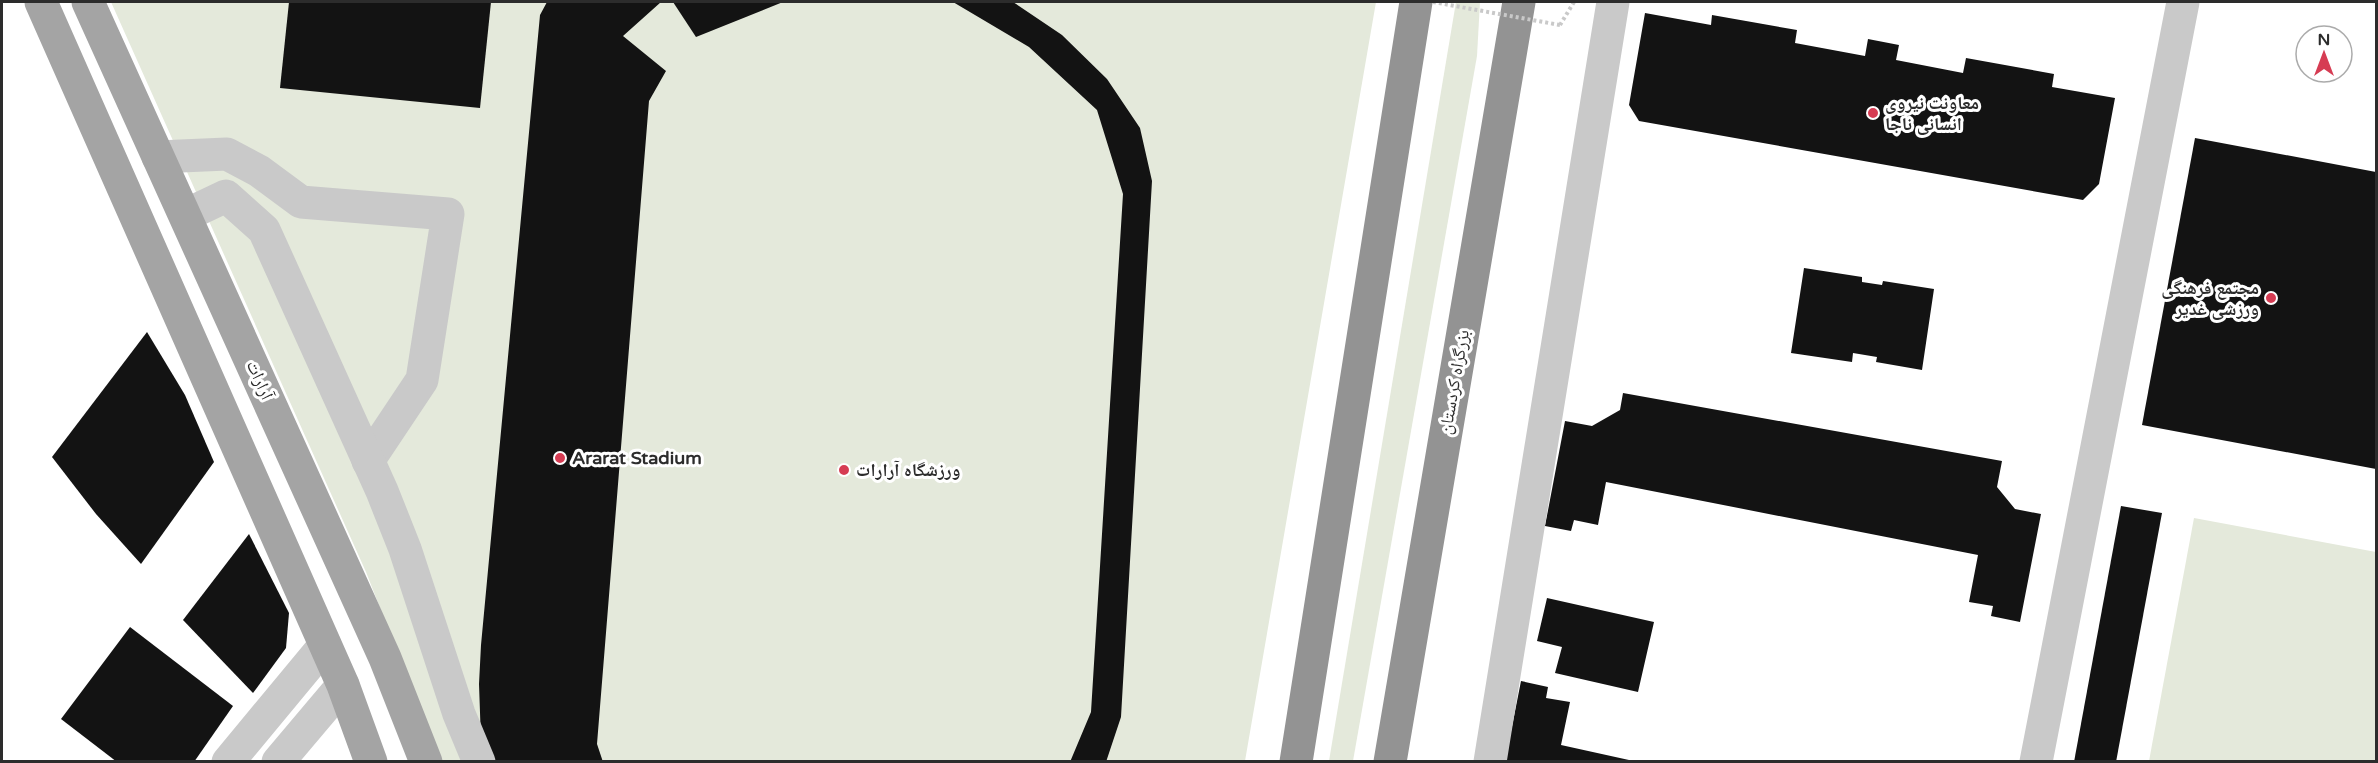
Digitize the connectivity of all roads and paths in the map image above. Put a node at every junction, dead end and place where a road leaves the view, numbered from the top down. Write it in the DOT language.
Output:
graph roads {
  1 [pos="41,2"];
  2 [pos="88,2"];
  3 [pos="1408,2"];
  4 [pos="1416,2"];
  5 [pos="1433,2"];
  6 [pos="1519,2"];
  7 [pos="1574,2"];
  8 [pos="1613,2"];
  9 [pos="2183,2"];
  10 [pos="1407,62"];
  11 [pos="162,164"];
  12 [pos="126,190"];
  13 [pos="186,215"];
  14 [pos="368,461"];
  15 [pos="366,619"];
  16 [pos="325,645"];
  17 [pos="385,658"];
  18 [pos="343,685"];
  19 [pos="228,762"];
  20 [pos="278,762"];
  21 [pos="371,762"];
  22 [pos="426,762"];
  23 [pos="479,762"];
  24 [pos="1296,762"];
  25 [pos="1390,762"];
  26 [pos="1490,762"];
  27 [pos="2036,762"];
  1 -- 12 [label="main road"];
  2 -- 11 [label="main road, آرارات"];
  3 -- 10 [label="main road"];
  4 -- 10 [label="highway"];
  5 -- 7 [label="path, bridge"];
  6 -- 25 [label="highway, بزرگراه کردستان"];
  8 -- 26 [label="street"];
  9 -- 27 [label="street"];
  10 -- 24 [label="highway"];
  11 -- 12 [label="main road"];
  11 -- 13 [label="main road, آرارات"];
  11 -- 14 [label="street"];
  12 -- 16 [label="main road"];
  13 -- 14 [label="street"];
  13 -- 15 [label="main road, آرارات"];
  14 -- 23 [label="street"];
  15 -- 16 [label="main road"];
  15 -- 17 [label="main road, آرارات"];
  16 -- 18 [label="main road"];
  16 -- 19 [label="street"];
  17 -- 18 [label="main road"];
  17 -- 22 [label="main road, آرارات"];
  18 -- 20 [label="street"];
  18 -- 21 [label="main road"];
}
